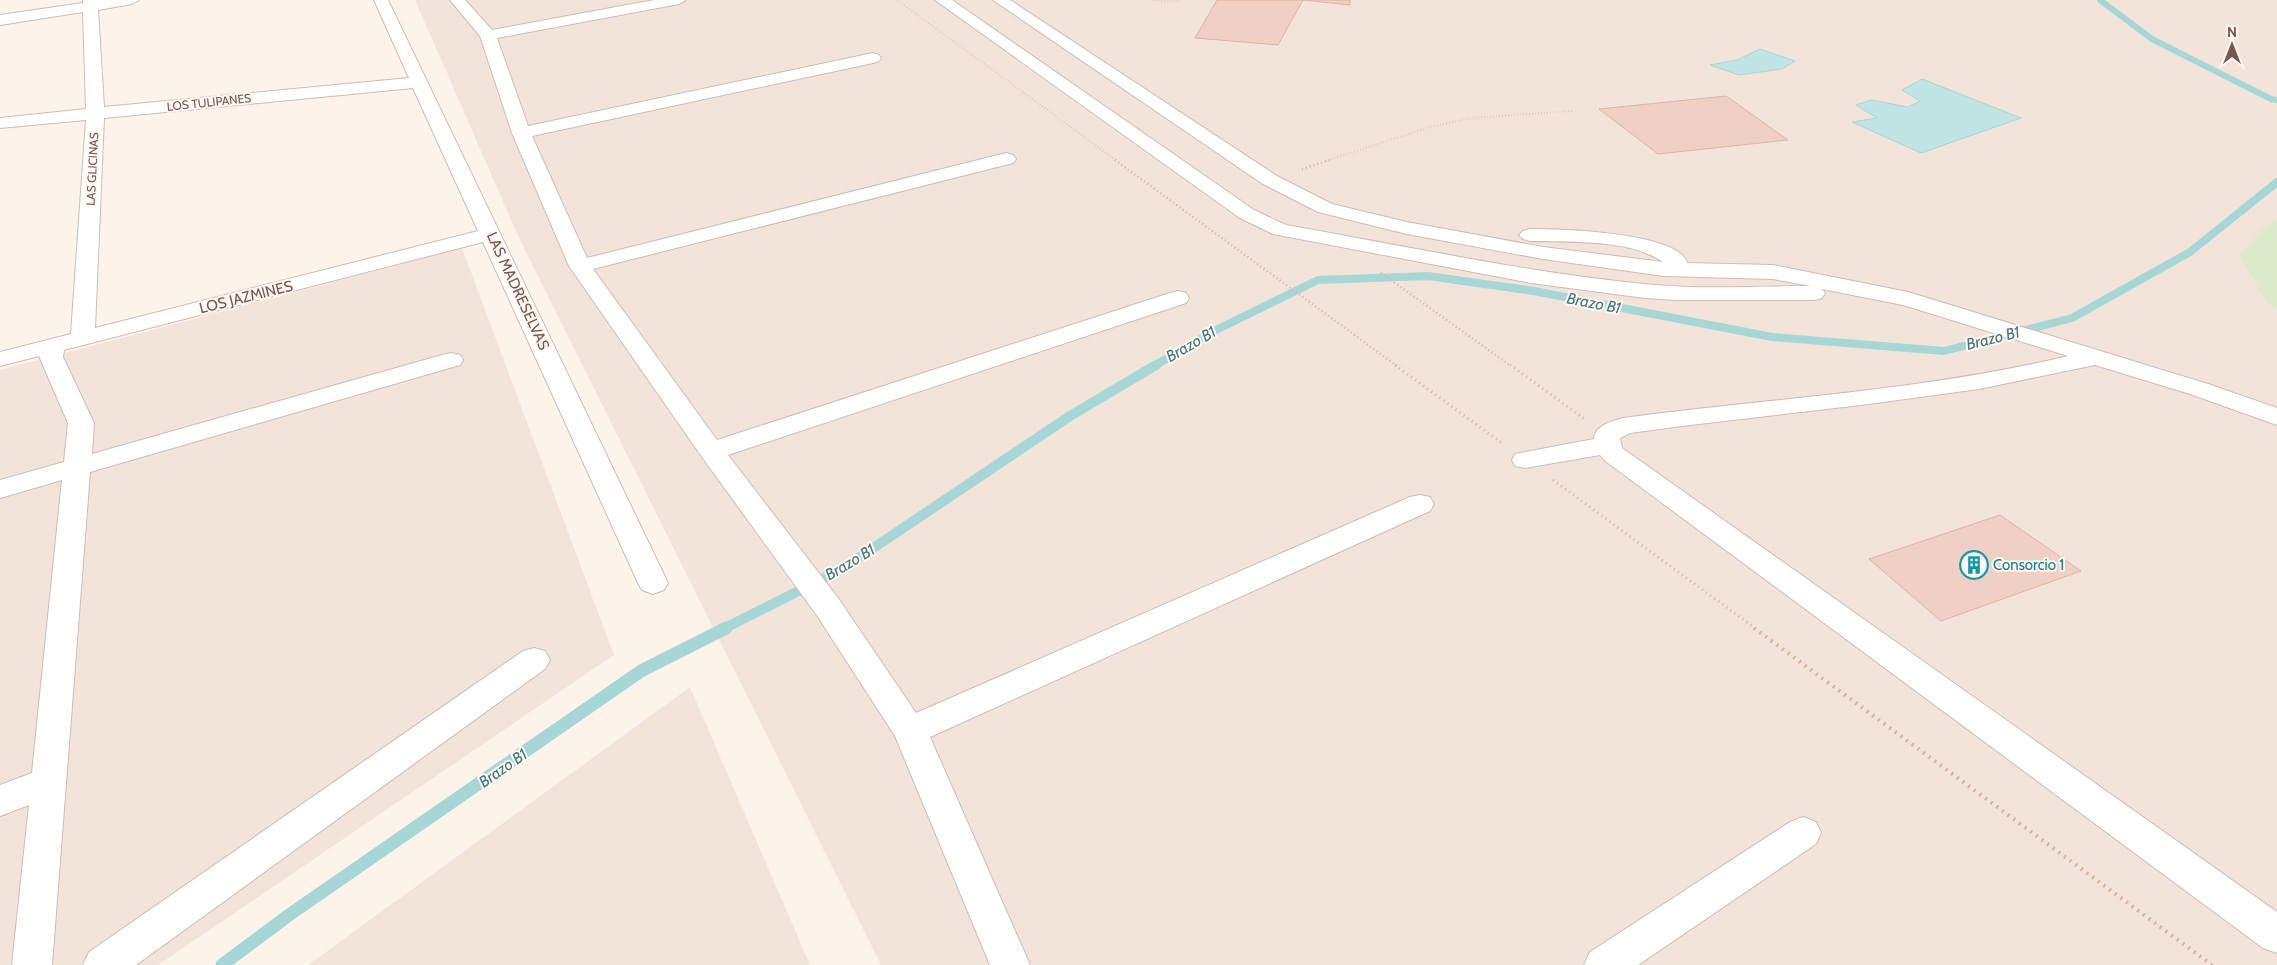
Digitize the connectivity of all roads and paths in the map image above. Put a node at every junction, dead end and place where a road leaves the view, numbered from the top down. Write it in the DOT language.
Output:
graph roads {
  1 [pos="132,0"];
  2 [pos="381,0"];
  3 [pos="457,0"];
  4 [pos="679,0"];
  5 [pos="897,0"];
  6 [pos="1000,0"];
  7 [pos="1152,0"];
  8 [pos="1180,0"];
  9 [pos="947,1"];
  10 [pos="90,3"];
  11 [pos="0,20"];
  12 [pos="488,34"];
  13 [pos="873,58"];
  14 [pos="418,82"];
  15 [pos="1572,111"];
  16 [pos="96,113"];
  17 [pos="0,123"];
  18 [pos="521,133"];
  19 [pos="1166,133"];
  20 [pos="1006,159"];
  21 [pos="1270,180"];
  22 [pos="1355,217"];
  23 [pos="1297,232"];
  24 [pos="491,234"];
  25 [pos="580,266"];
  26 [pos="1375,269"];
  27 [pos="1683,270"];
  28 [pos="1677,293"];
  29 [pos="1178,298"];
  30 [pos="1908,299"];
  31 [pos="84,339"];
  32 [pos="52,346"];
  33 [pos="2096,357"];
  34 [pos="0,359"];
  35 [pos="451,360"];
  36 [pos="2277,417"];
  37 [pos="1607,440"];
  38 [pos="711,451"];
  39 [pos="1525,460"];
  40 [pos="76,468"];
  41 [pos="0,489"];
  42 [pos="1420,504"];
  43 [pos="653,583"];
  44 [pos="534,660"];
  45 [pos="910,731"];
  46 [pos="47,782"];
  47 [pos="0,801"];
  48 [pos="1803,833"];
  49 [pos="2277,935"];
  50 [pos="32,965"];
  51 [pos="104,965"];
  52 [pos="1010,965"];
  53 [pos="1604,965"];
  54 [pos="2212,965"];
  1 -- 10 [label="street"];
  2 -- 14 [label="street, LAS MADRESELVAS"];
  3 -- 12 [label="street"];
  4 -- 12 [label="street"];
  5 -- 39 [label="path"];
  6 -- 19 [label="street"];
  7 -- 8 [label="path"];
  9 -- 19 [label="street"];
  10 -- 11 [label="street"];
  10 -- 16 [label="street, LAS GLICINAS"];
  12 -- 18 [label="street"];
  13 -- 18 [label="street"];
  14 -- 16 [label="street, LOS TULIPANES"];
  14 -- 24 [label="street, LAS MADRESELVAS"];
  15 -- 21 [label="path"];
  16 -- 17 [label="street, LOS TULIPANES"];
  16 -- 31 [label="street, LAS GLICINAS"];
  18 -- 25 [label="street"];
  19 -- 21 [label="street"];
  19 -- 23 [label="street"];
  20 -- 25 [label="street"];
  21 -- 22 [label="street"];
  22 -- 23 [label="street"];
  22 -- 27 [label="street"];
  23 -- 28 [label="street"];
  24 -- 31 [label="street, LOS JAZMINES"];
  24 -- 43 [label="street, LAS MADRESELVAS"];
  25 -- 38 [label="street"];
  26 -- 37 [label="path"];
  27 -- 28 [label="street"];
  27 -- 30 [label="street"];
  28 -- 30 [label="street"];
  29 -- 38 [label="street"];
  30 -- 33 [label="street"];
  31 -- 32 [label="street, LOS JAZMINES"];
  32 -- 34 [label="street, LOS JAZMINES"];
  32 -- 40 [label="street"];
  33 -- 36 [label="street"];
  33 -- 37 [label="street"];
  35 -- 40 [label="street"];
  37 -- 39 [label="street"];
  37 -- 49 [label="street"];
  38 -- 45 [label="street"];
  39 -- 54 [label="path"];
  40 -- 41 [label="street"];
  40 -- 46 [label="street"];
  42 -- 45 [label="street"];
  44 -- 51 [label="street"];
  45 -- 52 [label="street"];
  46 -- 47 [label="street"];
  46 -- 50 [label="street"];
  48 -- 53 [label="street"];
}
